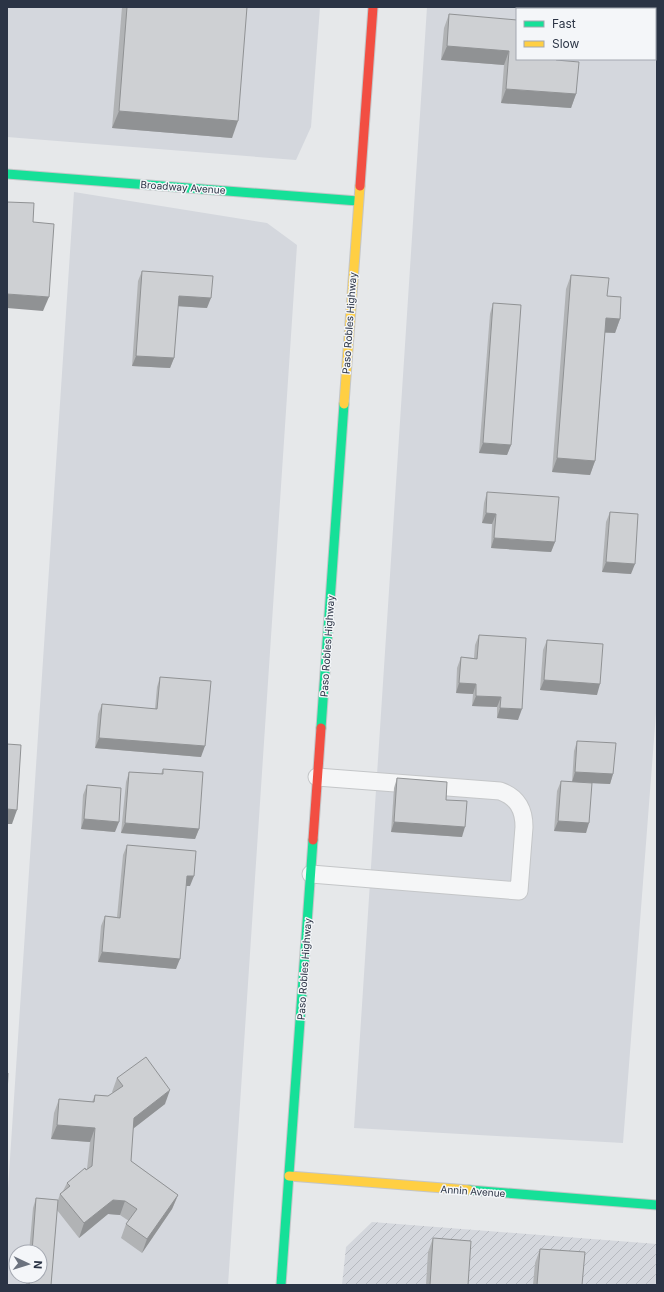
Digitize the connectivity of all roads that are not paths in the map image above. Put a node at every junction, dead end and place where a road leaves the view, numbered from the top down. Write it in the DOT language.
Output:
graph roads {
  1 [pos="373,7"];
  2 [pos="7,174"];
  3 [pos="358,201"];
  4 [pos="317,777"];
  5 [pos="310,874"];
  6 [pos="289,1176"];
  7 [pos="657,1205"];
  8 [pos="282,1285"];
  1 -- 3 [label="main road, Paso Robles Highway"];
  2 -- 3 [label="main road, Broadway Avenue"];
  3 -- 4 [label="main road, Paso Robles Highway"];
  4 -- 5 [label="main road, Paso Robles Highway"];
  4 -- 5 [label="lane"];
  5 -- 6 [label="main road, Paso Robles Highway"];
  6 -- 7 [label="main road, Annin Avenue"];
  6 -- 8 [label="main road, Paso Robles Highway"];
}
